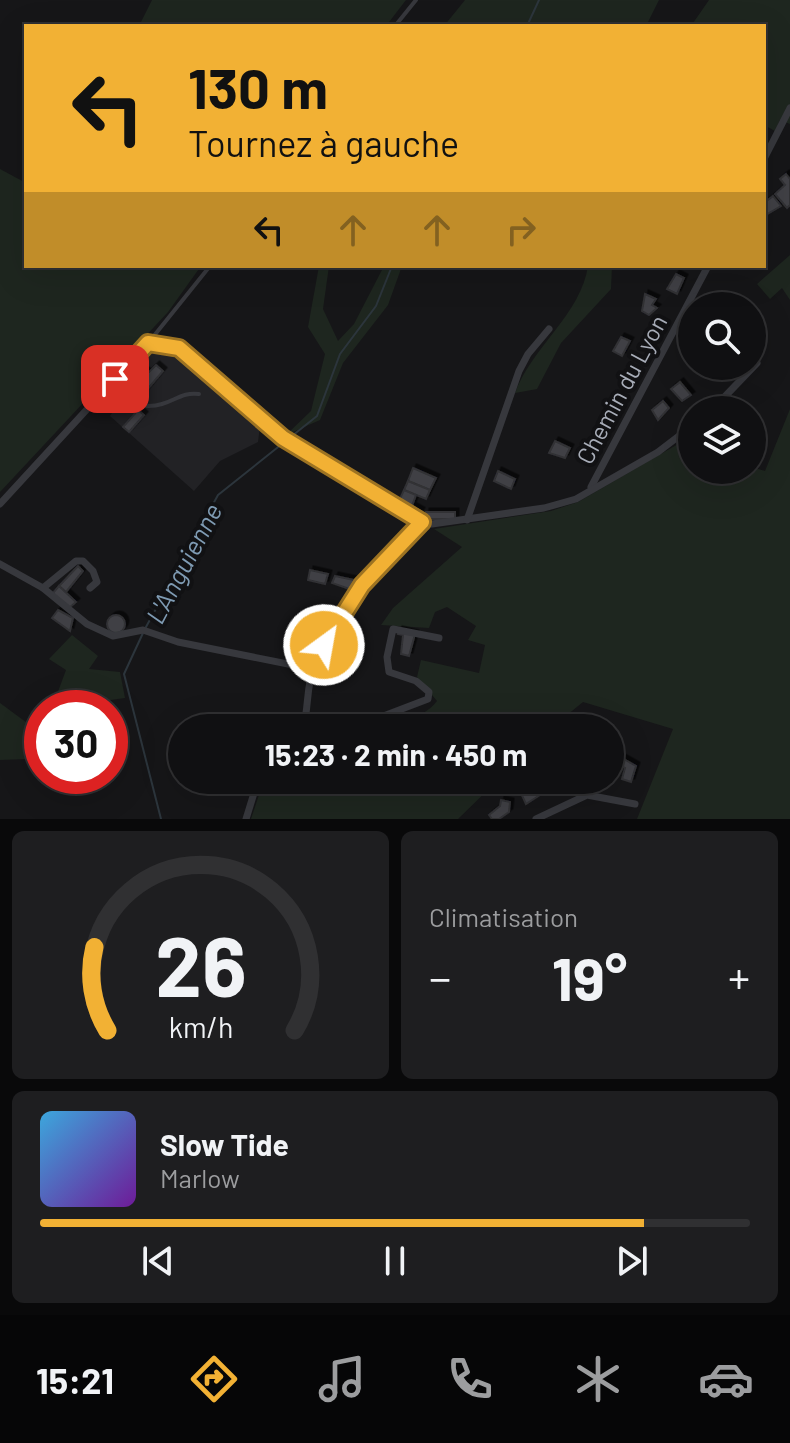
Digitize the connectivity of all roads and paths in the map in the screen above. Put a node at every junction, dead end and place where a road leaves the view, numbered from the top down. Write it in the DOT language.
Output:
graph roads {
  1 [pos="416,0"];
  2 [pos="397,24"];
  3 [pos="790,108"];
  4 [pos="766,155"];
  5 [pos="208,268"];
  6 [pos="707,268"];
  7 [pos="549,329"];
  8 [pos="148,343"];
  9 [pos="741,380"];
  10 [pos="102,393"];
  11 [pos="199,394"];
  12 [pos="725,396"];
  13 [pos="678,437"];
  14 [pos="591,488"];
  15 [pos="0,504"];
  16 [pos="467,520"];
  17 [pos="422,522"];
  18 [pos="0,564"];
  19 [pos="43,588"];
  20 [pos="90,588"];
  21 [pos="439,638"];
  22 [pos="313,669"];
  23 [pos="305,714"];
  24 [pos="395,714"];
  25 [pos="254,794"];
  26 [pos="635,804"];
  27 [pos="246,819"];
  28 [pos="536,819"];
  1 -- 2 [label="lane"];
  3 -- 4 [label="street"];
  5 -- 8 [label="lane"];
  6 -- 14 [label="street, Chemin du Lyon"];
  7 -- 16 [label="street"];
  8 -- 10 [label="street"];
  8 -- 17 [label="street"];
  9 -- 12 [label="street"];
  10 -- 11 [label="lane"];
  10 -- 15 [label="street"];
  13 -- 14 [label="street"];
  14 -- 16 [label="street"];
  16 -- 17 [label="street"];
  17 -- 22 [label="street"];
  18 -- 19 [label="street"];
  19 -- 20 [label="street"];
  19 -- 22 [label="street"];
  21 -- 24 [label="street"];
  22 -- 23 [label="street"];
  25 -- 27 [label="street"];
  26 -- 28 [label="street"];
}
